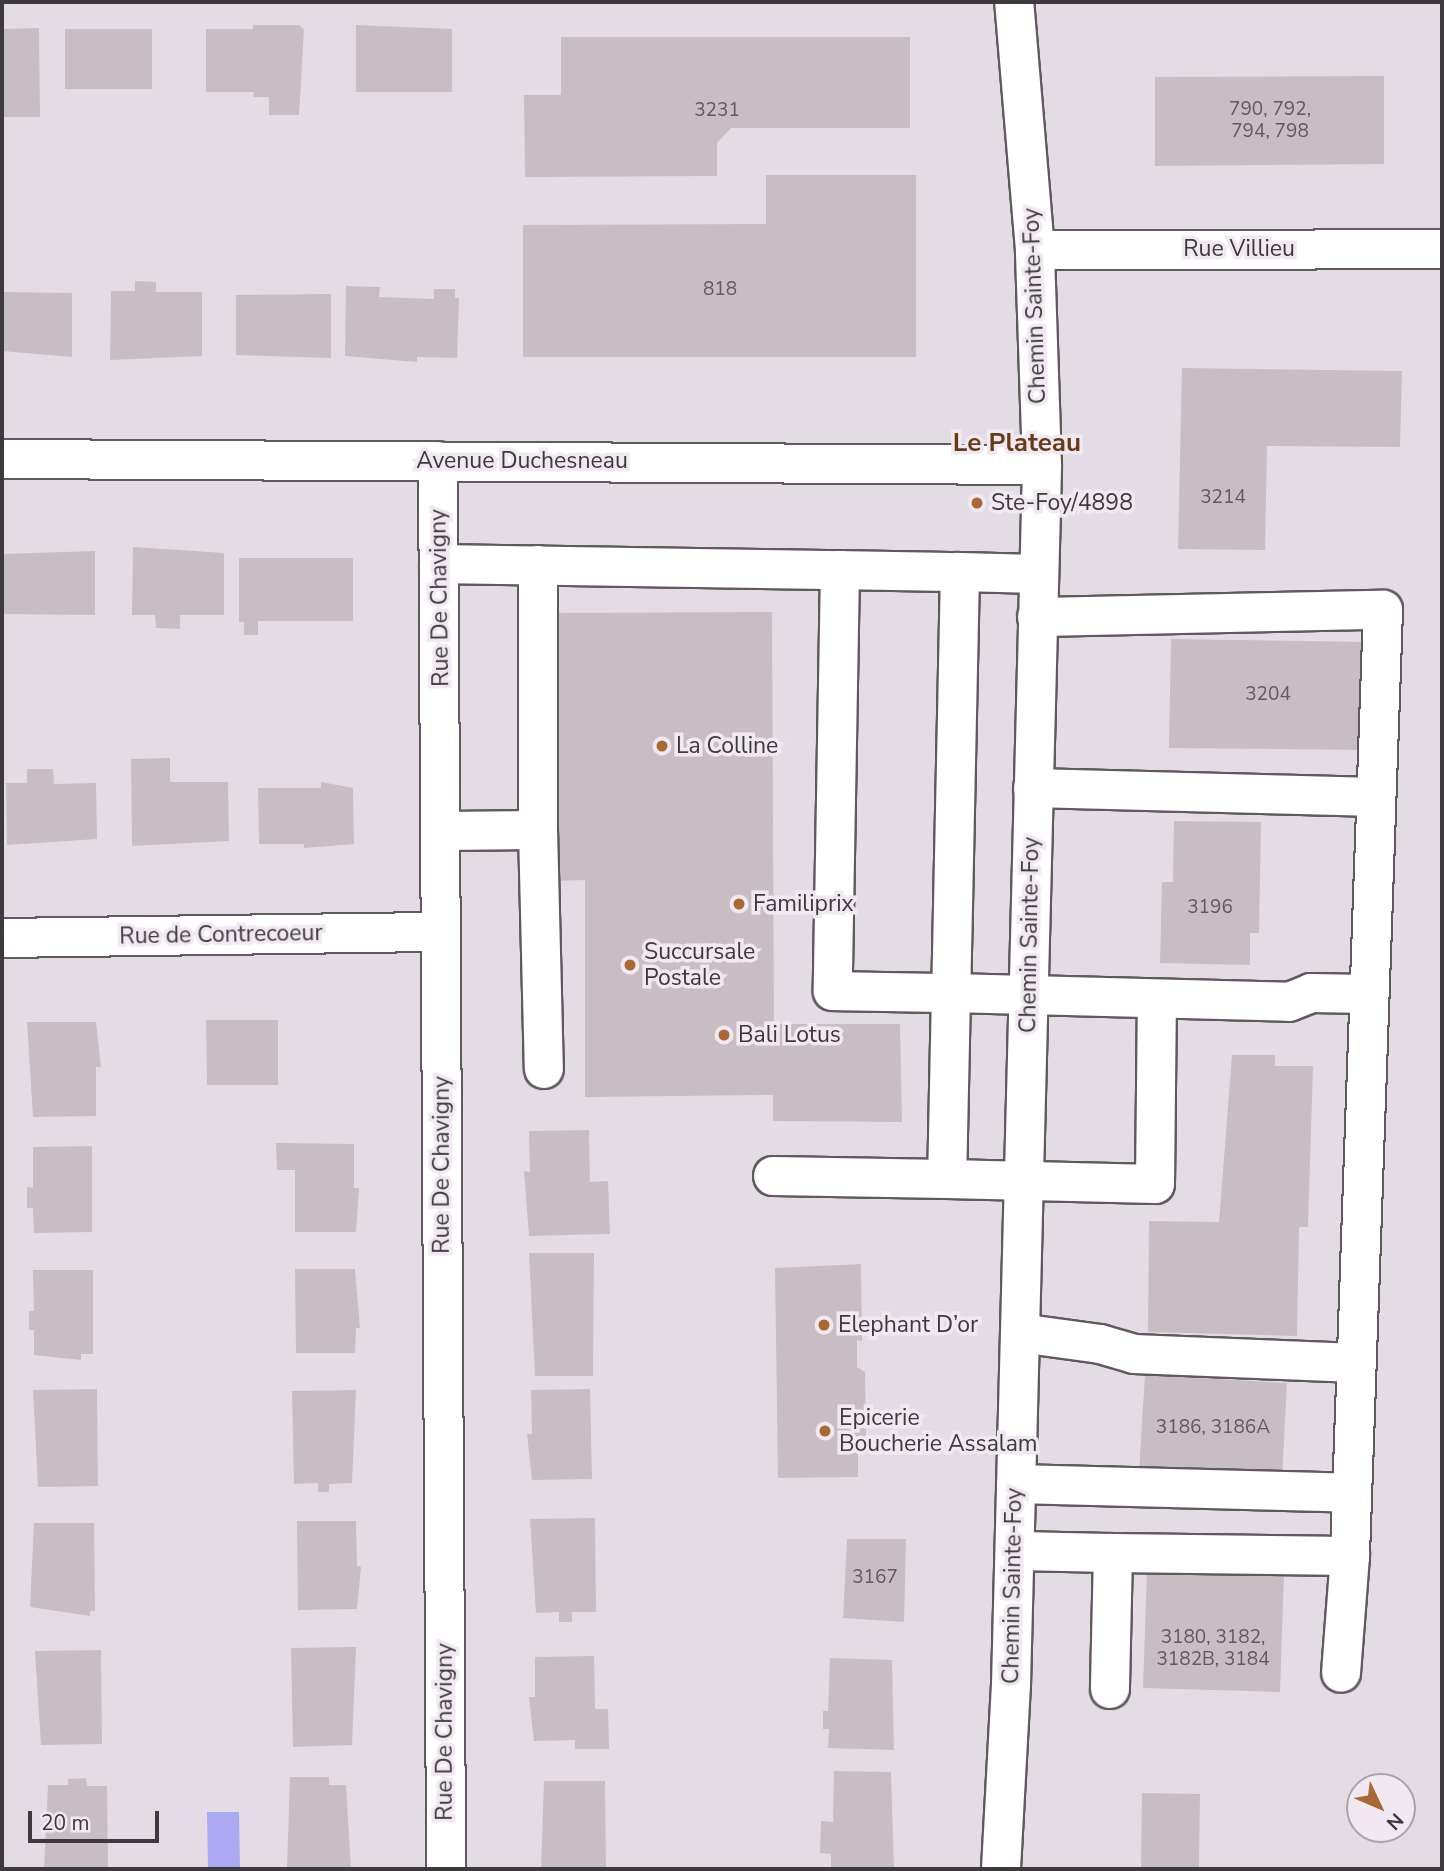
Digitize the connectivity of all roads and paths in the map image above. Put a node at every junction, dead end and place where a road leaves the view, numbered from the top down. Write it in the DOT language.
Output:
graph roads {
  1 [pos="1014,2"];
  2 [pos="1442,249"];
  3 [pos="1035,250"];
  4 [pos="2,459"];
  5 [pos="438,461"];
  6 [pos="1042,465"];
  7 [pos="439,564"];
  8 [pos="538,565"];
  9 [pos="840,570"];
  10 [pos="960,572"];
  11 [pos="1038,574"];
  12 [pos="1037,617"];
  13 [pos="1033,788"];
  14 [pos="1376,797"];
  15 [pos="538,830"];
  16 [pos="443,831"];
  17 [pos="440,932"];
  18 [pos="2,938"];
  19 [pos="951,993"];
  20 [pos="1370,994"];
  21 [pos="1030,998"];
  22 [pos="1157,999"];
  23 [pos="544,1069"];
  24 [pos="773,1176"];
  25 [pos="947,1179"];
  26 [pos="1023,1180"];
  27 [pos="1020,1333"];
  28 [pos="1356,1363"];
  29 [pos="1016,1484"];
  30 [pos="1352,1493"];
  31 [pos="1015,1551"];
  32 [pos="1113,1553"];
  33 [pos="1350,1556"];
  34 [pos="1341,1672"];
  35 [pos="1110,1689"];
  36 [pos="446,1869"];
  37 [pos="1001,1869"];
  1 -- 3 [label="street, Chemin Sainte-Foy"];
  2 -- 3 [label="street, Rue Villieu"];
  3 -- 6 [label="street, Chemin Sainte-Foy"];
  4 -- 5 [label="street, Avenue Duchesneau"];
  5 -- 6 [label="street, Avenue Duchesneau"];
  5 -- 7 [label="street, Rue De Chavigny"];
  6 -- 11 [label="street, Chemin Sainte-Foy"];
  7 -- 8 [label="street"];
  7 -- 16 [label="street, Rue De Chavigny"];
  8 -- 9 [label="street"];
  8 -- 15 [label="street"];
  9 -- 10 [label="street"];
  9 -- 19 [label="street"];
  10 -- 11 [label="street"];
  10 -- 19 [label="street"];
  11 -- 12 [label="street, Chemin Sainte-Foy"];
  12 -- 13 [label="street, Chemin Sainte-Foy"];
  12 -- 14 [label="street"];
  13 -- 14 [label="street"];
  13 -- 21 [label="street, Chemin Sainte-Foy"];
  14 -- 20 [label="street"];
  15 -- 16 [label="street"];
  15 -- 23 [label="street"];
  16 -- 17 [label="street, Rue De Chavigny"];
  17 -- 18 [label="street, Rue de Contrecoeur"];
  17 -- 36 [label="street, Rue De Chavigny"];
  19 -- 21 [label="street"];
  19 -- 25 [label="street"];
  20 -- 22 [label="street"];
  20 -- 28 [label="street"];
  21 -- 22 [label="street"];
  21 -- 26 [label="street, Chemin Sainte-Foy"];
  22 -- 26 [label="street"];
  24 -- 25 [label="street"];
  25 -- 26 [label="street"];
  26 -- 27 [label="street, Chemin Sainte-Foy"];
  27 -- 28 [label="street"];
  27 -- 29 [label="street, Chemin Sainte-Foy"];
  28 -- 30 [label="street"];
  29 -- 30 [label="street"];
  29 -- 31 [label="street, Chemin Sainte-Foy"];
  30 -- 33 [label="street"];
  31 -- 32 [label="street"];
  31 -- 37 [label="street, Chemin Sainte-Foy"];
  32 -- 33 [label="street"];
  32 -- 35 [label="street"];
  33 -- 34 [label="street"];
}
